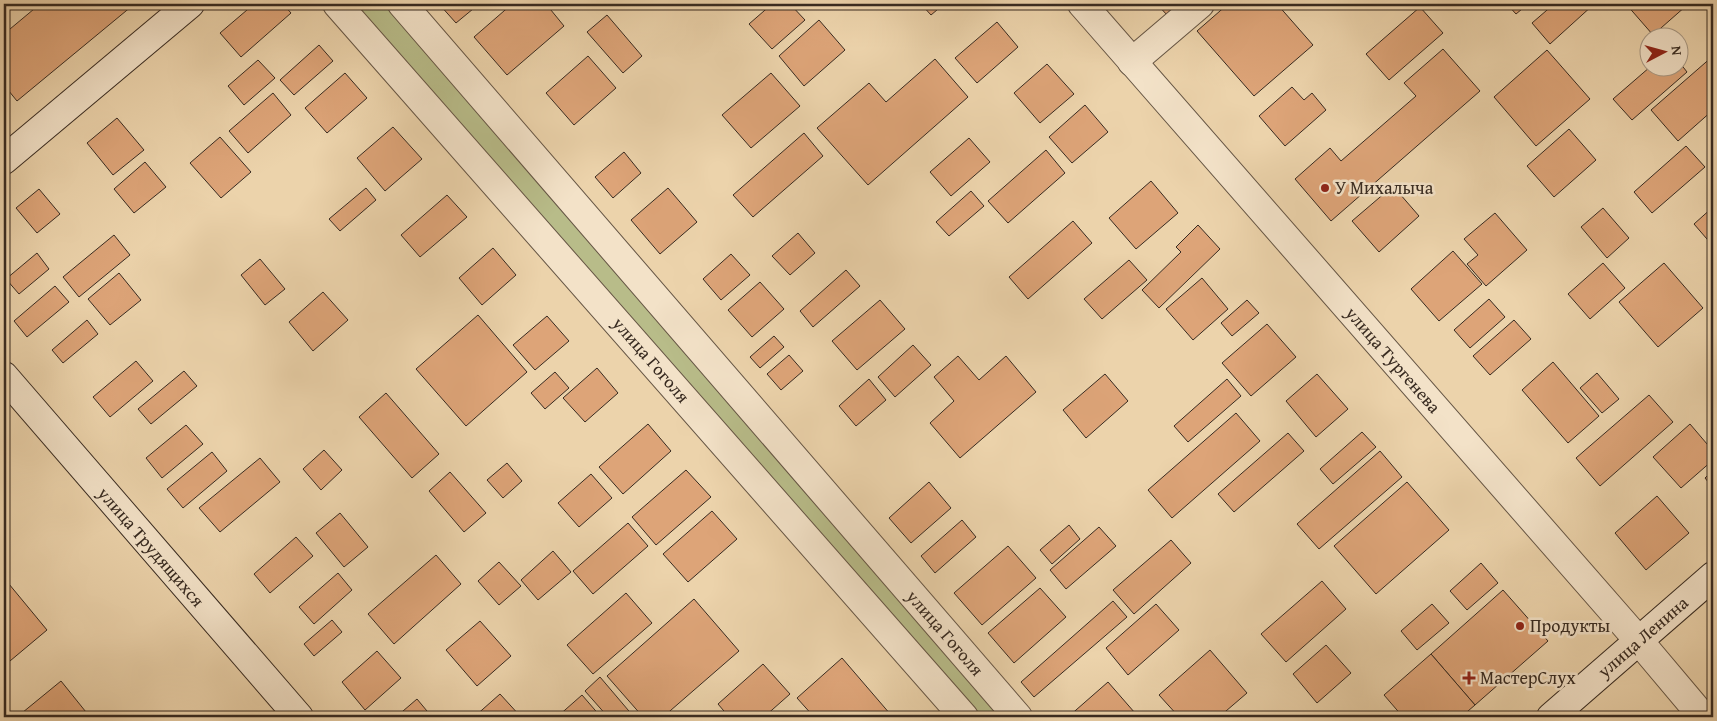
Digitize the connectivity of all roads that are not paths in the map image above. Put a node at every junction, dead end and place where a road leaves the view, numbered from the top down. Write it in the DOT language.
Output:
graph roads {
  1 [pos="190,4"];
  2 [pos="337,4"];
  3 [pos="402,4"];
  4 [pos="1082,4"];
  5 [pos="1200,4"];
  6 [pos="1132,62"];
  7 [pos="4,160"];
  8 [pos="4,376"];
  9 [pos="1713,576"];
  10 [pos="1639,641"];
  11 [pos="299,717"];
  12 [pos="964,717"];
  13 [pos="1018,717"];
  14 [pos="1551,717"];
  15 [pos="1703,717"];
  1 -- 7 [label="street"];
  2 -- 12 [label="street, улица Гоголя"];
  3 -- 13 [label="street, улица Гоголя"];
  4 -- 6 [label="street, улица Тургенева"];
  5 -- 6 [label="street"];
  6 -- 10 [label="street, улица Тургенева"];
  8 -- 11 [label="street, улица Трудящихся"];
  9 -- 10 [label="street, улица Ленина"];
  10 -- 14 [label="street, улица Ленина"];
  10 -- 15 [label="street, улица Тургенева"];
}
